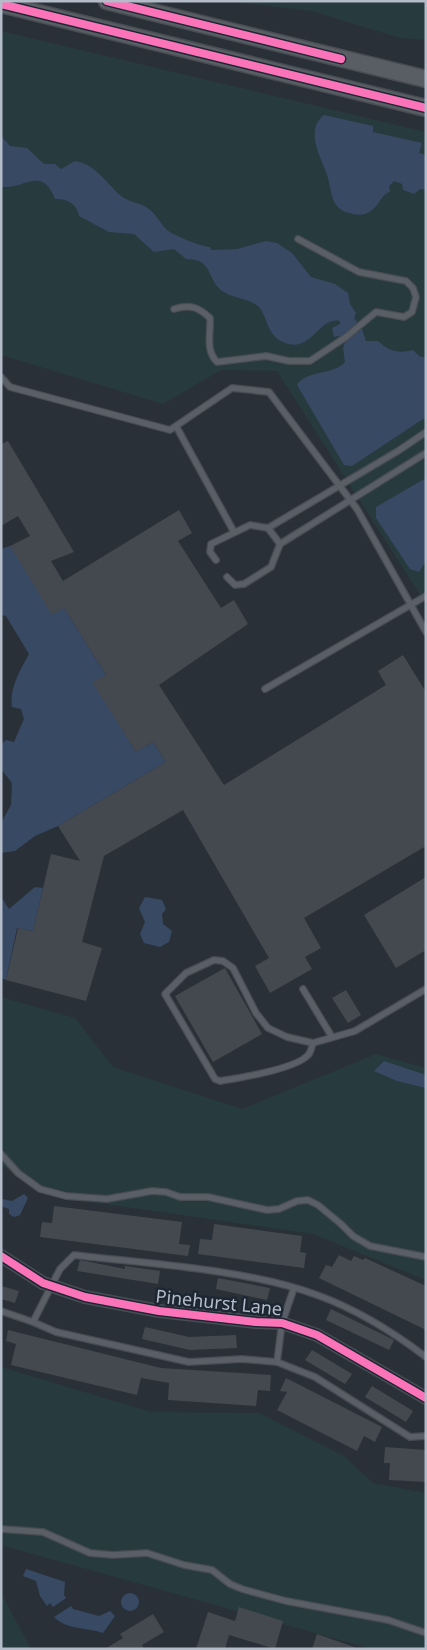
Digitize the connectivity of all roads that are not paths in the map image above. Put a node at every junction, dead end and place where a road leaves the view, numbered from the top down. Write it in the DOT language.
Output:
graph roads {
  1 [pos="107,1"];
  2 [pos="1,4"];
  3 [pos="340,59"];
  4 [pos="426,68"];
  5 [pos="426,79"];
  6 [pos="320,82"];
  7 [pos="426,108"];
  8 [pos="426,116"];
  9 [pos="298,239"];
  10 [pos="174,309"];
  11 [pos="1,377"];
  12 [pos="176,426"];
  13 [pos="426,432"];
  14 [pos="426,453"];
  15 [pos="340,485"];
  16 [pos="351,501"];
  17 [pos="268,528"];
  18 [pos="234,532"];
  19 [pos="280,544"];
  20 [pos="216,560"];
  21 [pos="227,577"];
  22 [pos="426,596"];
  23 [pos="410,605"];
  24 [pos="426,632"];
  25 [pos="265,689"];
  26 [pos="303,989"];
  27 [pos="426,989"];
  28 [pos="332,1037"];
  29 [pos="314,1043"];
  30 [pos="1,1154"];
  31 [pos="1,1256"];
  32 [pos="426,1258"];
  33 [pos="52,1286"];
  34 [pos="294,1288"];
  35 [pos="1,1311"];
  36 [pos="33,1322"];
  37 [pos="282,1323"];
  38 [pos="426,1357"];
  39 [pos="277,1362"];
  40 [pos="425,1397"];
  41 [pos="426,1436"];
  42 [pos="1,1529"];
  43 [pos="426,1633"];
  1 -- 3 [label="main road"];
  2 -- 6 [label="main road"];
  3 -- 4 [label="main road"];
  3 -- 5 [label="main road"];
  6 -- 7 [label="main road"];
  6 -- 8 [label="main road"];
  9 -- 10 [label="lane"];
  11 -- 12 [label="lane"];
  12 -- 15 [label="lane"];
  12 -- 18 [label="lane"];
  13 -- 15 [label="lane"];
  14 -- 16 [label="lane"];
  15 -- 16 [label="lane"];
  15 -- 17 [label="lane"];
  16 -- 19 [label="lane"];
  16 -- 23 [label="lane"];
  17 -- 18 [label="lane"];
  17 -- 19 [label="lane"];
  18 -- 20 [label="lane"];
  19 -- 21 [label="lane"];
  22 -- 23 [label="lane"];
  23 -- 24 [label="lane"];
  23 -- 25 [label="lane"];
  26 -- 28 [label="lane"];
  27 -- 28 [label="lane"];
  28 -- 29 [label="lane"];
  29 -- 29 [label="lane"];
  30 -- 32 [label="lane"];
  31 -- 33 [label="street, Pinehurst Lane"];
  33 -- 34 [label="lane"];
  33 -- 36 [label="lane"];
  33 -- 37 [label="street, Pinehurst Lane"];
  34 -- 37 [label="lane"];
  34 -- 38 [label="lane"];
  35 -- 36 [label="lane"];
  36 -- 39 [label="lane"];
  37 -- 39 [label="lane"];
  37 -- 40 [label="street, Pinehurst Lane"];
  39 -- 41 [label="lane"];
  42 -- 43 [label="lane"];
}
